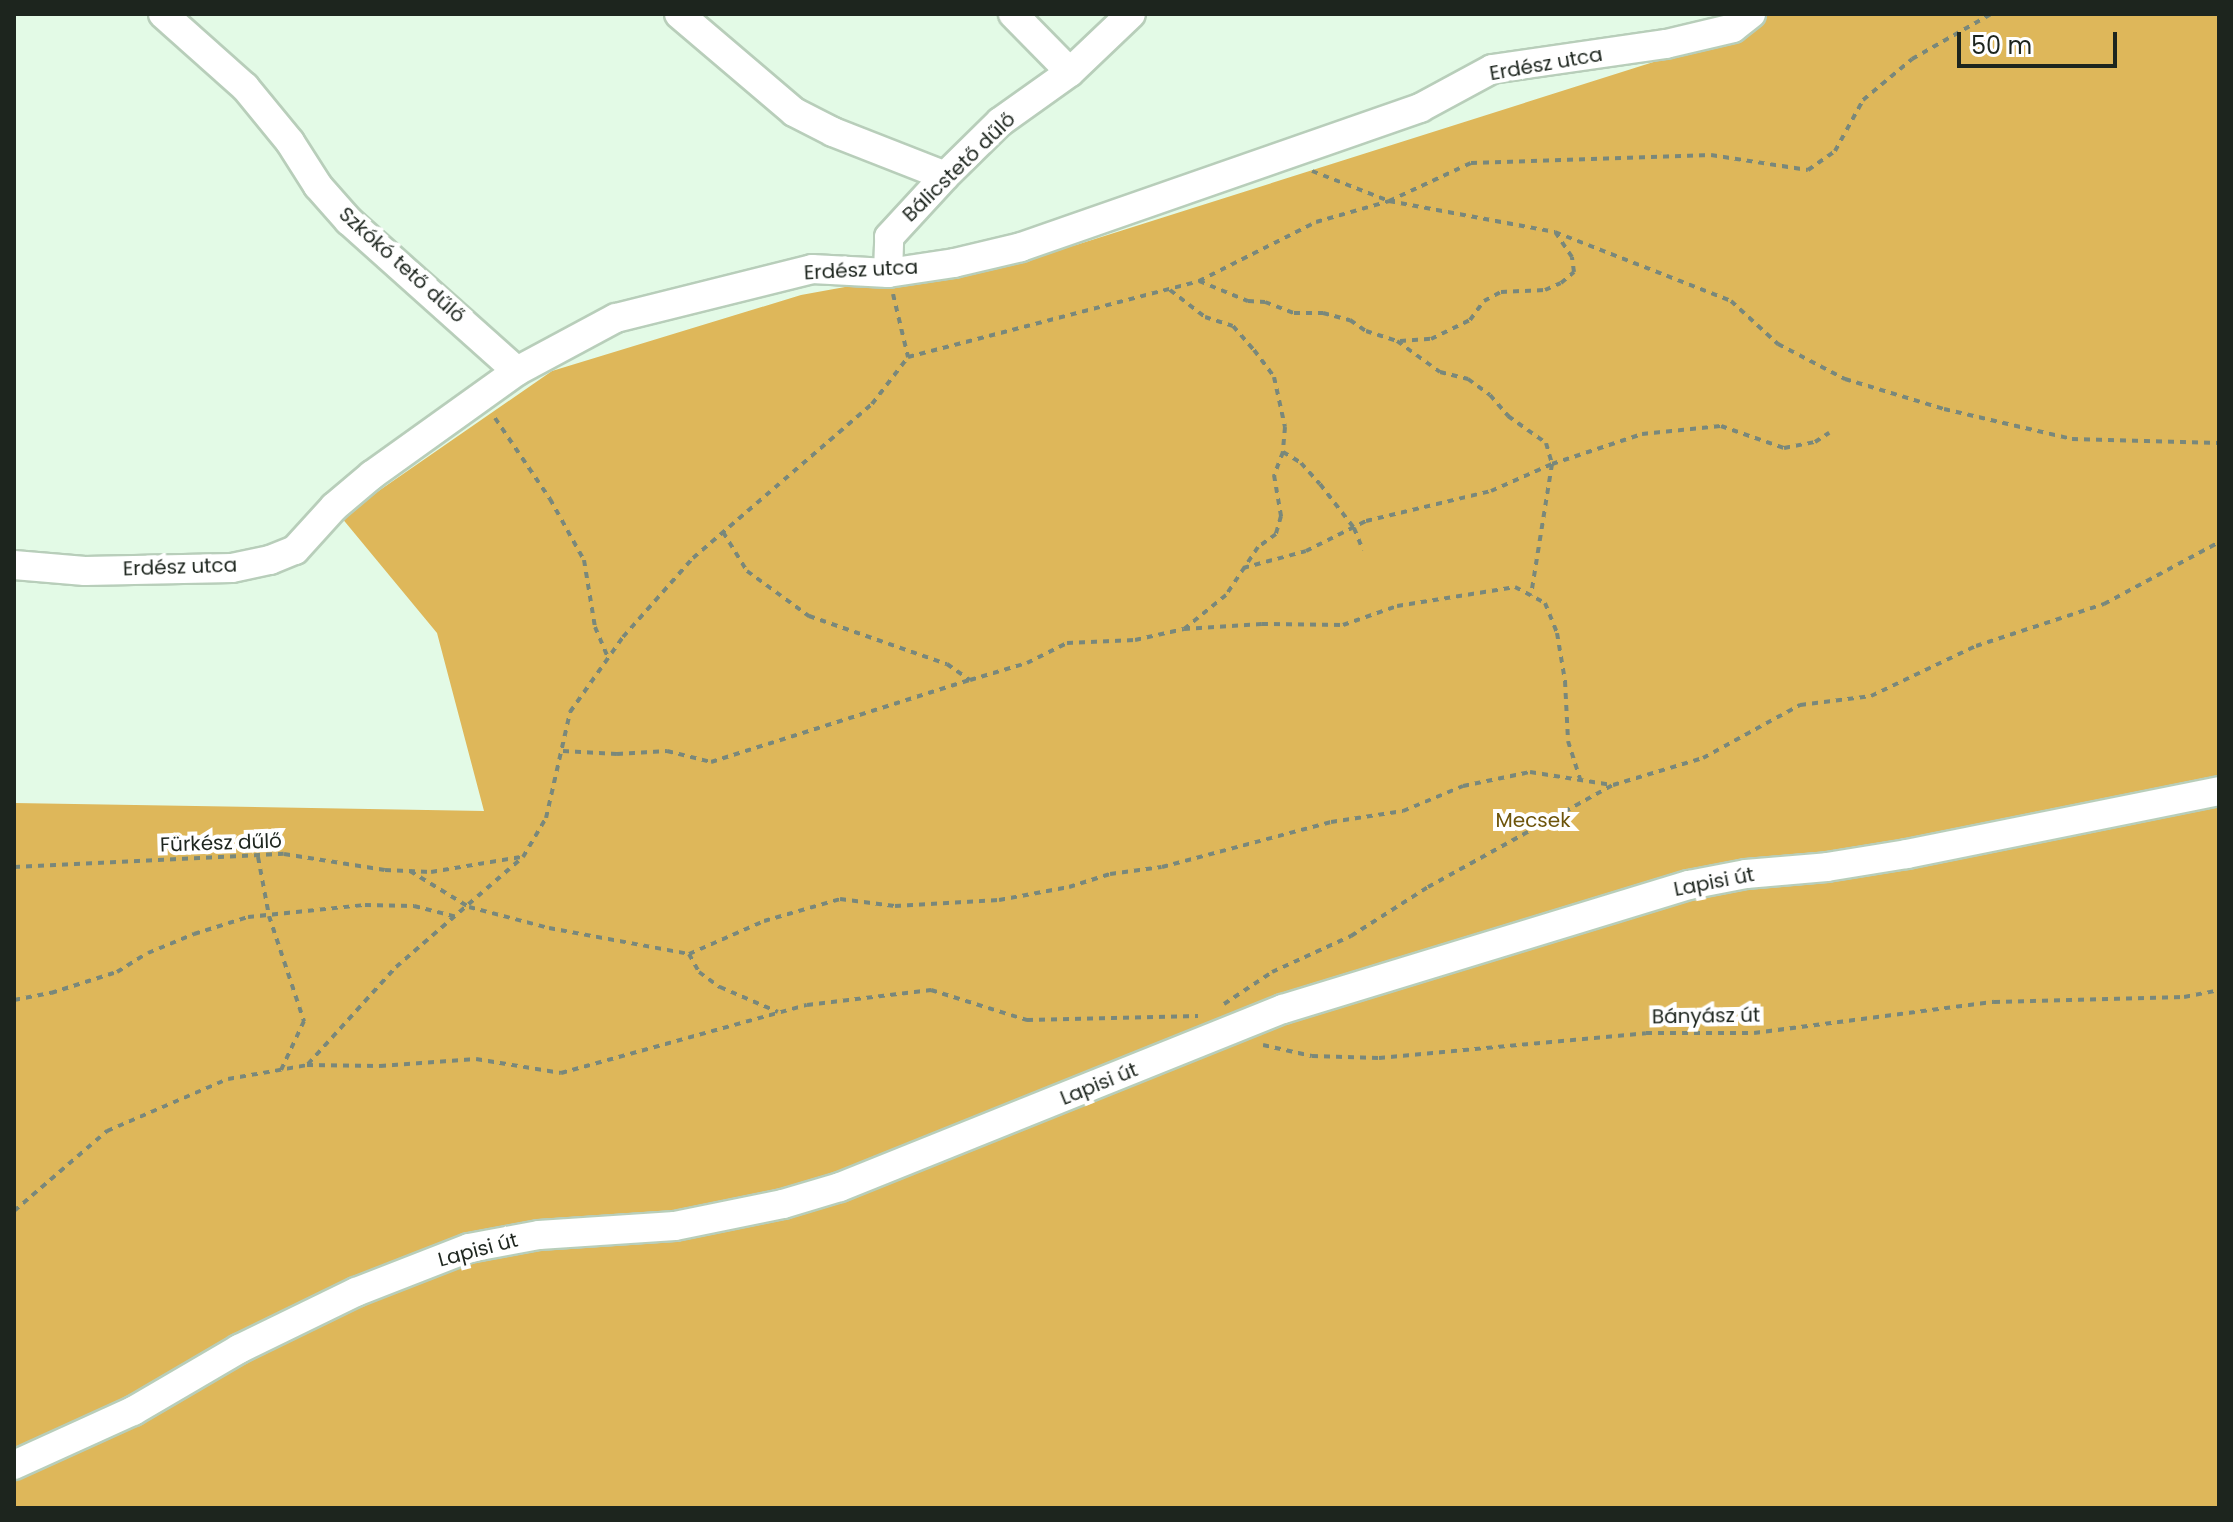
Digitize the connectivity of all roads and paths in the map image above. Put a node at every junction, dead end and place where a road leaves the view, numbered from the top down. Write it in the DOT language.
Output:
graph roads {
  1 [pos="163,14"];
  2 [pos="679,14"];
  3 [pos="1013,14"];
  4 [pos="1131,14"];
  5 [pos="1751,14"];
  6 [pos="1991,14"];
  7 [pos="1070,72"];
  8 [pos="1286,156"];
  9 [pos="945,176"];
  10 [pos="1389,201"];
  11 [pos="1555,232"];
  12 [pos="888,273"];
  13 [pos="1199,281"];
  14 [pos="1170,290"];
  15 [pos="1397,341"];
  16 [pos="908,357"];
  17 [pos="517,371"];
  18 [pos="483,398"];
  19 [pos="1829,433"];
  20 [pos="2219,443"];
  21 [pos="1283,452"];
  22 [pos="1552,464"];
  23 [pos="1354,528"];
  24 [pos="723,532"];
  25 [pos="2219,542"];
  26 [pos="1363,550"];
  27 [pos="14,565"];
  28 [pos="1243,568"];
  29 [pos="1531,595"];
  30 [pos="1184,629"];
  31 [pos="608,658"];
  32 [pos="970,680"];
  33 [pos="561,750"];
  34 [pos="1581,782"];
  35 [pos="1613,785"];
  36 [pos="2219,791"];
  37 [pos="258,855"];
  38 [pos="523,857"];
  39 [pos="14,867"];
  40 [pos="410,871"];
  41 [pos="469,907"];
  42 [pos="269,916"];
  43 [pos="457,917"];
  44 [pos="689,954"];
  45 [pos="2219,990"];
  46 [pos="14,1000"];
  47 [pos="779,1013"];
  48 [pos="1218,1016"];
  49 [pos="307,1065"];
  50 [pos="281,1070"];
  51 [pos="14,1211"];
  52 [pos="14,1465"];
  1 -- 17 [label="street, Szkókó tető dűlő"];
  2 -- 9 [label="street"];
  3 -- 7 [label="street"];
  4 -- 7 [label="street, Bálicstető dűlő"];
  5 -- 8 [label="street, Erdész utca"];
  6 -- 10 [label="path"];
  7 -- 9 [label="street, Bálicstető dűlő"];
  8 -- 10 [label="path"];
  8 -- 12 [label="street, Erdész utca"];
  9 -- 12 [label="street, Bálicstető dűlő"];
  10 -- 11 [label="path"];
  10 -- 13 [label="path"];
  11 -- 15 [label="path"];
  11 -- 20 [label="path"];
  12 -- 16 [label="path"];
  12 -- 17 [label="street, Erdész utca"];
  13 -- 14 [label="path"];
  13 -- 15 [label="path"];
  14 -- 16 [label="path"];
  14 -- 21 [label="path"];
  15 -- 22 [label="path"];
  16 -- 24 [label="path"];
  17 -- 18 [label="street, Erdész utca"];
  18 -- 27 [label="street, Erdész utca"];
  18 -- 31 [label="path"];
  19 -- 22 [label="path"];
  21 -- 23 [label="path"];
  21 -- 28 [label="path"];
  22 -- 23 [label="path"];
  22 -- 29 [label="path"];
  23 -- 26 [label="path"];
  23 -- 28 [label="path"];
  24 -- 31 [label="path"];
  24 -- 32 [label="path"];
  25 -- 35 [label="path"];
  28 -- 30 [label="path"];
  29 -- 30 [label="path"];
  29 -- 34 [label="path"];
  30 -- 32 [label="path"];
  31 -- 33 [label="path"];
  32 -- 33 [label="path"];
  33 -- 38 [label="path"];
  34 -- 35 [label="path"];
  34 -- 44 [label="path"];
  35 -- 48 [label="path"];
  36 -- 48 [label="street, Lapisi út"];
  37 -- 39 [label="path, Fürkész dűlő"];
  37 -- 40 [label="path, Fürkész dűlő"];
  37 -- 42 [label="path"];
  38 -- 40 [label="path, Fürkész dűlő"];
  38 -- 41 [label="path"];
  40 -- 41 [label="path"];
  41 -- 43 [label="path"];
  41 -- 44 [label="path"];
  42 -- 43 [label="path"];
  42 -- 46 [label="path"];
  42 -- 50 [label="path"];
  43 -- 49 [label="path"];
  44 -- 47 [label="path"];
  45 -- 48 [label="path, Bányász út"];
  47 -- 48 [label="path"];
  47 -- 49 [label="path"];
  48 -- 52 [label="street, Lapisi út"];
  49 -- 50 [label="path"];
  50 -- 51 [label="path"];
}
